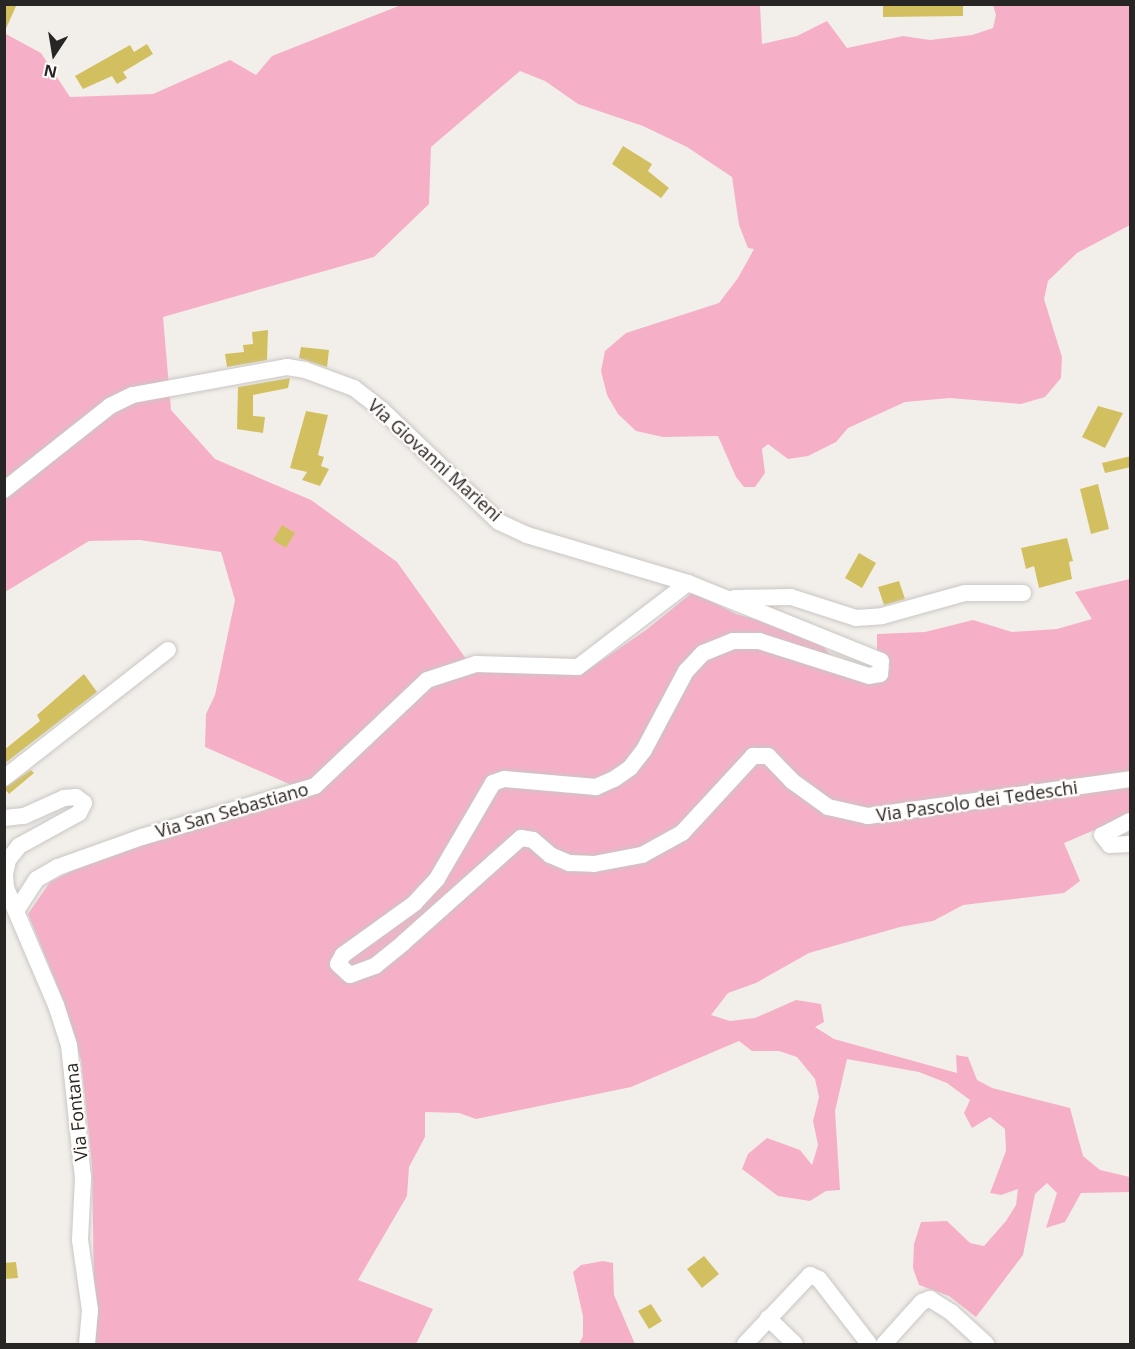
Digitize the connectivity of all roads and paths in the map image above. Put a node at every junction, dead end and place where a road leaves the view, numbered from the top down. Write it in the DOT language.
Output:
graph roads {
  1 [pos="4,490"];
  2 [pos="688,583"];
  3 [pos="1023,593"];
  4 [pos="721,597"];
  5 [pos="168,650"];
  6 [pos="881,661"];
  7 [pos="4,778"];
  8 [pos="1131,779"];
  9 [pos="4,818"];
  10 [pos="1131,821"];
  11 [pos="1131,844"];
  12 [pos="16,911"];
  13 [pos="768,1318"];
  14 [pos="87,1344"];
  15 [pos="745,1344"];
  16 [pos="795,1344"];
  17 [pos="869,1344"];
  18 [pos="884,1344"];
  19 [pos="986,1344"];
  1 -- 2 [label="street, Via Giovanni Marieni"];
  2 -- 4 [label="street, Via Giovanni Marieni"];
  2 -- 12 [label="street, Via San Sebastiano"];
  3 -- 4 [label="street"];
  4 -- 6 [label="street, Via Giovanni Marieni"];
  5 -- 7 [label="street"];
  6 -- 8 [label="street, Via Pascolo dei Tedeschi"];
  9 -- 12 [label="street, Via Fontana"];
  10 -- 11 [label="street"];
  12 -- 14 [label="street, Via Fontana"];
  13 -- 15 [label="street"];
  13 -- 16 [label="street"];
  13 -- 17 [label="street"];
  18 -- 19 [label="street"];
}
